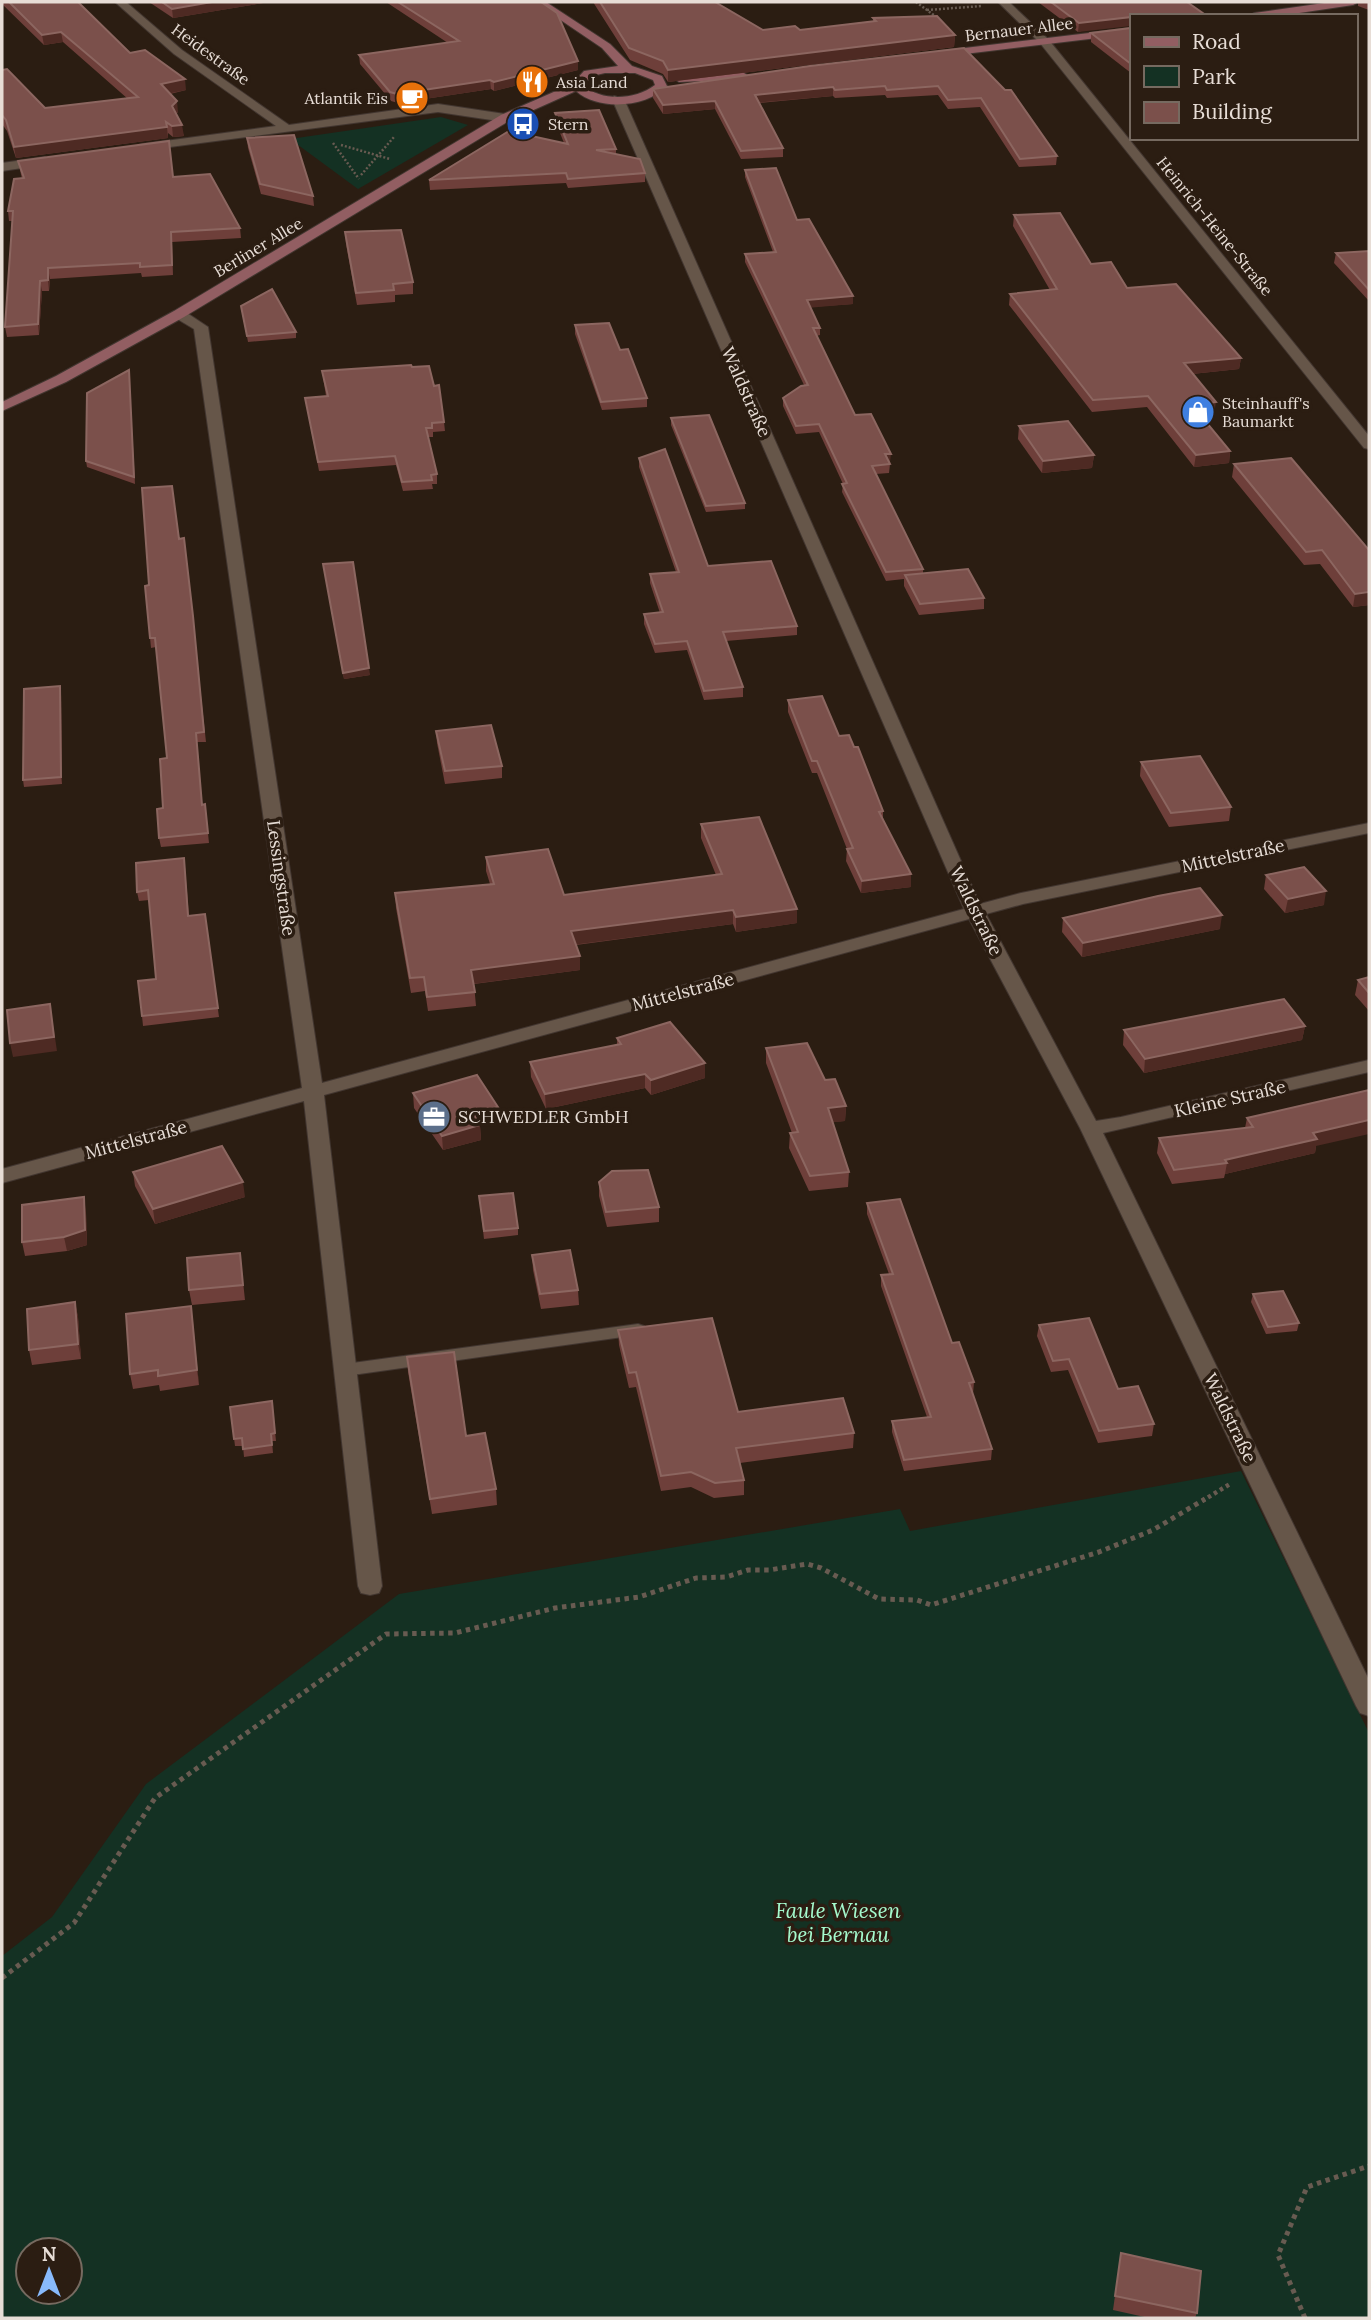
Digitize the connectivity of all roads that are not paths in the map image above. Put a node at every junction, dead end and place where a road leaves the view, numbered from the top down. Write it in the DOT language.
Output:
graph roads {
  1 [pos="120,2"];
  2 [pos="539,2"];
  3 [pos="1353,2"];
  4 [pos="1004,3"];
  5 [pos="1320,4"];
  6 [pos="1265,14"];
  7 [pos="1130,31"];
  8 [pos="588,36"];
  9 [pos="1044,41"];
  10 [pos="929,56"];
  11 [pos="628,69"];
  12 [pos="595,72"];
  13 [pos="653,74"];
  14 [pos="577,86"];
  15 [pos="657,90"];
  16 [pos="592,96"];
  17 [pos="618,99"];
  18 [pos="528,109"];
  19 [pos="505,118"];
  20 [pos="286,128"];
  21 [pos="124,150"];
  22 [pos="56,160"];
  23 [pos="2,167"];
  24 [pos="180,314"];
  25 [pos="2,407"];
  26 [pos="1369,444"];
  27 [pos="1369,828"];
  28 [pos="974,912"];
  29 [pos="1369,1066"];
  30 [pos="313,1092"];
  31 [pos="1090,1128"];
  32 [pos="2,1176"];
  33 [pos="650,1328"];
  34 [pos="345,1370"];
  35 [pos="370,1586"];
  36 [pos="1369,1706"];
  1 -- 20 [label="street, Heidestraße"];
  2 -- 8 [label="main road"];
  3 -- 5 [label="main road"];
  4 -- 9 [label="street, Heinrich-Heine-Straße"];
  5 -- 6 [label="main road"];
  7 -- 9 [label="main road, Bernauer Allee"];
  8 -- 11 [label="main road"];
  8 -- 12 [label="main road"];
  9 -- 10 [label="main road, Bernauer Allee"];
  9 -- 26 [label="street, Heinrich-Heine-Straße"];
  11 -- 12 [label="main road"];
  11 -- 13 [label="main road"];
  12 -- 14 [label="main road, Berliner Allee"];
  13 -- 15 [label="main road"];
  13 -- 15 [label="main road"];
  14 -- 16 [label="main road"];
  14 -- 18 [label="main road, Berliner Allee"];
  15 -- 17 [label="main road"];
  16 -- 17 [label="main road"];
  16 -- 18 [label="main road, Berliner Allee"];
  17 -- 28 [label="street, Waldstraße"];
  18 -- 19 [label="main road, Berliner Allee"];
  19 -- 20 [label="street"];
  19 -- 24 [label="main road, Berliner Allee"];
  20 -- 21 [label="street"];
  22 -- 23 [label="street"];
  24 -- 25 [label="main road, Berliner Allee"];
  24 -- 30 [label="street, Lessingstraße"];
  27 -- 28 [label="street, Mittelstraße"];
  28 -- 30 [label="street, Mittelstraße"];
  28 -- 31 [label="street, Waldstraße"];
  29 -- 31 [label="street, Kleine Straße"];
  30 -- 32 [label="street, Mittelstraße"];
  30 -- 34 [label="street, Lessingstraße"];
  31 -- 36 [label="street, Waldstraße"];
  33 -- 34 [label="lane"];
  34 -- 35 [label="street, Lessingstraße"];
}
